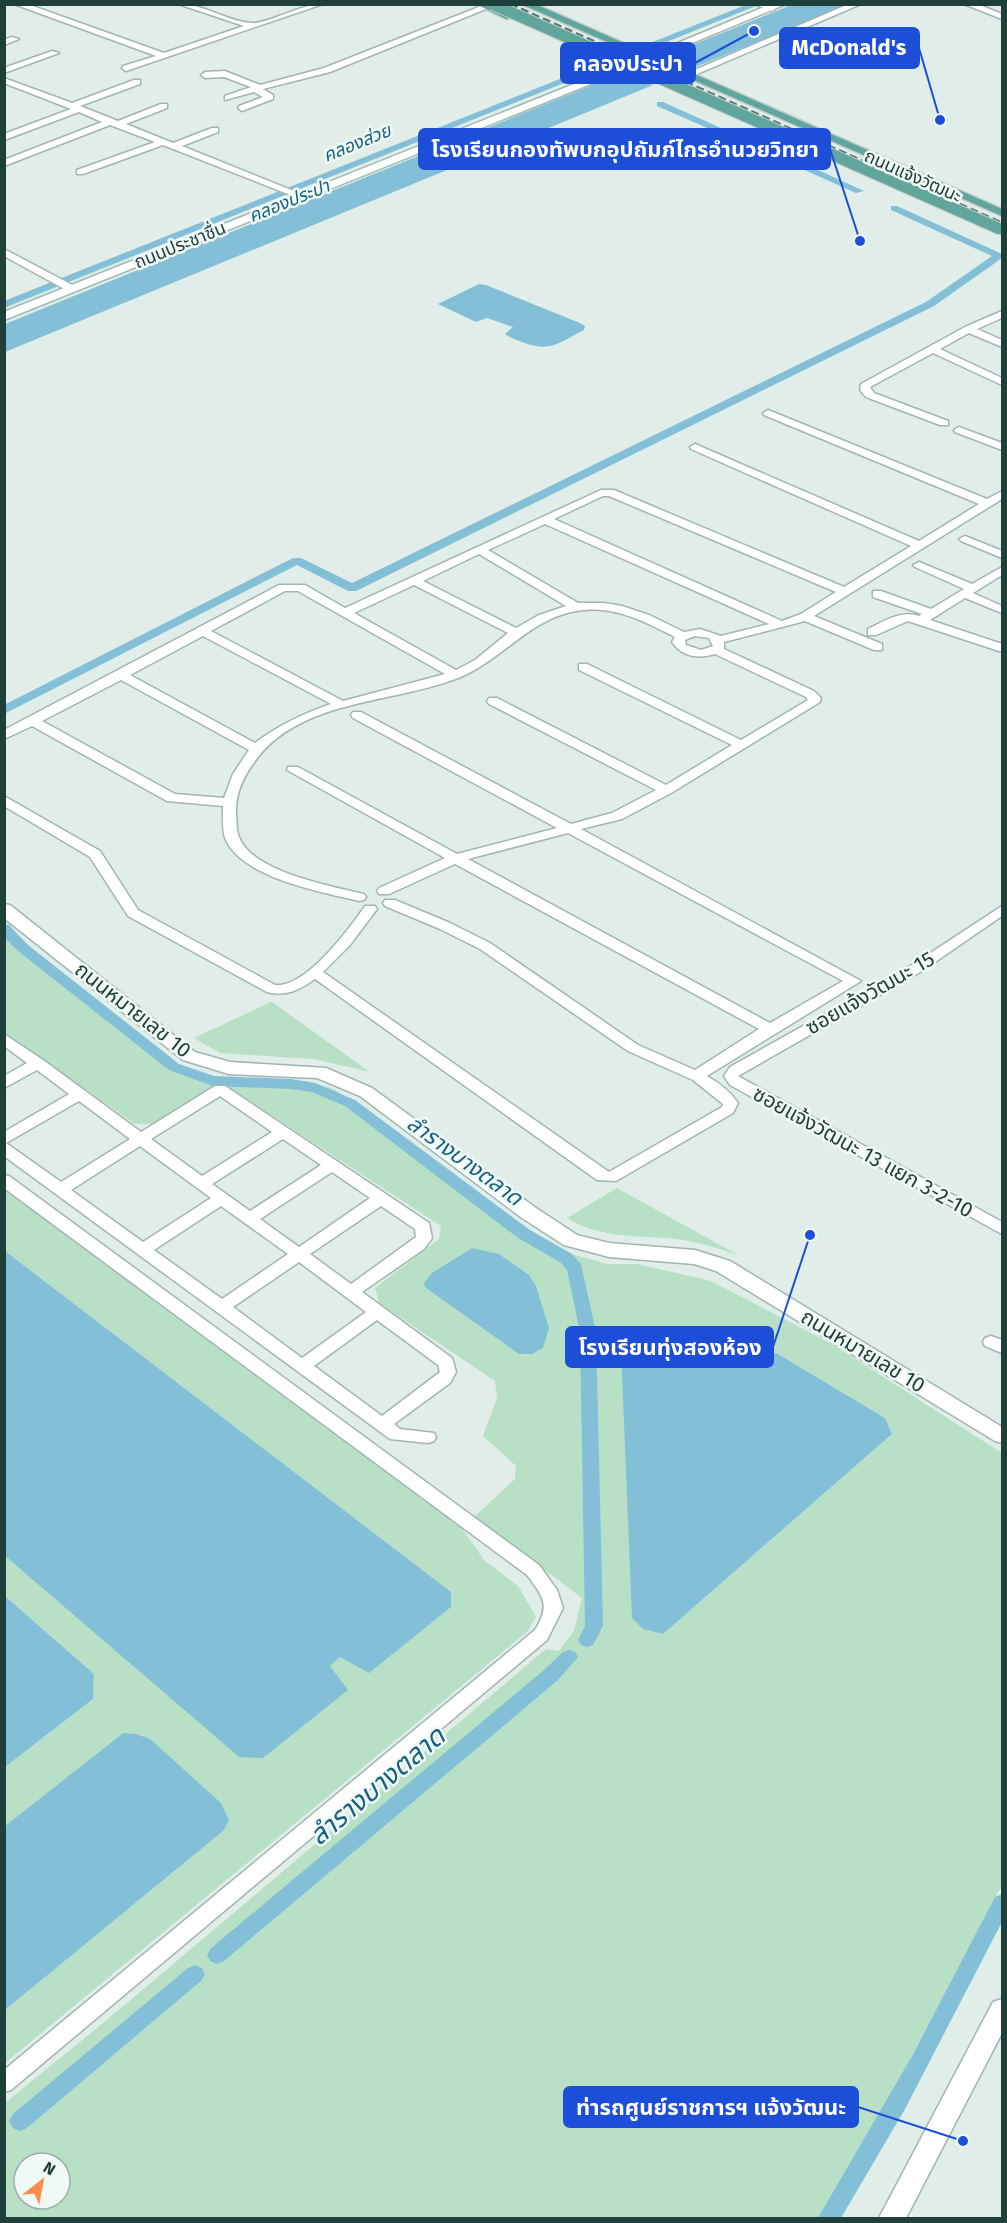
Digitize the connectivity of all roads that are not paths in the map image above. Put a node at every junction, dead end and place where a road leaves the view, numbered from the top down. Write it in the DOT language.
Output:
graph roads {
  1 [pos="18,4"];
  2 [pos="182,4"];
  3 [pos="515,4"];
  4 [pos="526,4"];
  5 [pos="857,4"];
  6 [pos="968,4"];
  7 [pos="315,5"];
  8 [pos="487,6"];
  9 [pos="769,6"];
  10 [pos="1002,17"];
  11 [pos="571,24"];
  12 [pos="251,26"];
  13 [pos="544,32"];
  14 [pos="15,39"];
  15 [pos="4,43"];
  16 [pos="55,53"];
  17 [pos="638,54"];
  18 [pos="164,56"];
  19 [pos="615,63"];
  20 [pos="126,68"];
  21 [pos="4,71"];
  22 [pos="205,75"];
  23 [pos="687,75"];
  24 [pos="4,80"];
  25 [pos="137,81"];
  26 [pos="258,88"];
  27 [pos="228,98"];
  28 [pos="164,106"];
  29 [pos="76,107"];
  30 [pos="763,107"];
  31 [pos="242,108"];
  32 [pos="732,115"];
  33 [pos="115,122"];
  34 [pos="214,130"];
  35 [pos="4,137"];
  36 [pos="163,142"];
  37 [pos="174,146"];
  38 [pos="873,155"];
  39 [pos="4,163"];
  40 [pos="839,163"];
  41 [pos="80,172"];
  42 [pos="298,196"];
  43 [pos="1002,213"];
  44 [pos="1002,228"];
  45 [pos="8,256"];
  46 [pos="70,288"];
  47 [pos="1002,314"];
  48 [pos="4,316"];
  49 [pos="969,329"];
  50 [pos="1002,344"];
  51 [pos="933,349"];
  52 [pos="1002,382"];
  53 [pos="768,413"];
  54 [pos="944,423"];
  55 [pos="959,430"];
  56 [pos="695,447"];
  57 [pos="1002,447"];
  58 [pos="1002,494"];
  59 [pos="987,503"];
  60 [pos="546,520"];
  61 [pos="965,539"];
  62 [pos="919,545"];
  63 [pos="481,551"];
  64 [pos="1002,555"];
  65 [pos="919,565"];
  66 [pos="1002,570"];
  67 [pos="415,581"];
  68 [pos="843,591"];
  69 [pos="968,591"];
  70 [pos="878,594"];
  71 [pos="576,607"];
  72 [pos="1002,610"];
  73 [pos="344,613"];
  74 [pos="805,617"];
  75 [pos="925,617"];
  76 [pos="780,625"];
  77 [pos="203,632"];
  78 [pos="872,632"];
  79 [pos="517,633"];
  80 [pos="683,636"];
  81 [pos="717,645"];
  82 [pos="878,647"];
  83 [pos="1002,648"];
  84 [pos="584,667"];
  85 [pos="121,675"];
  86 [pos="456,675"];
  87 [pos="493,701"];
  88 [pos="341,705"];
  89 [pos="357,715"];
  90 [pos="31,720"];
  91 [pos="4,735"];
  92 [pos="741,745"];
  93 [pos="254,748"];
  94 [pos="293,770"];
  95 [pos="666,790"];
  96 [pos="4,800"];
  97 [pos="229,802"];
  98 [pos="571,828"];
  99 [pos="458,858"];
  100 [pos="359,897"];
  101 [pos="387,897"];
  102 [pos="4,909"];
  103 [pos="370,909"];
  104 [pos="999,917"];
  105 [pos="314,972"];
  106 [pos="770,1029"];
  107 [pos="4,1039"];
  108 [pos="38,1063"];
  109 [pos="735,1070"];
  110 [pos="698,1075"];
  111 [pos="4,1083"];
  112 [pos="80,1094"];
  113 [pos="283,1132"];
  114 [pos="141,1138"];
  115 [pos="4,1139"];
  116 [pos="4,1148"];
  117 [pos="332,1165"];
  118 [pos="4,1180"];
  119 [pos="202,1183"];
  120 [pos="61,1189"];
  121 [pos="222,1198"];
  122 [pos="381,1198"];
  123 [pos="250,1218"];
  124 [pos="1002,1229"];
  125 [pos="143,1250"];
  126 [pos="299,1253"];
  127 [pos="351,1292"];
  128 [pos="222,1307"];
  129 [pos="378,1311"];
  130 [pos="302,1366"];
  131 [pos="381,1424"];
  132 [pos="1002,1436"];
  133 [pos="428,1437"];
  134 [pos="1002,2010"];
  135 [pos="4,2083"];
  136 [pos="891,2218"];
  1 -- 18 [label="street"];
  2 -- 12 [label="street"];
  3 -- 44 [label="main road, ถนนแจ้งวัฒนะ"];
  4 -- 11 [label="main road, ถนนแจ้งวัฒนะ"];
  5 -- 23 [label="street"];
  6 -- 10 [label="street"];
  7 -- 12 [label="street"];
  8 -- 13 [label="main road, ถนนแจ้งวัฒนะ"];
  8 -- 26 [label="street"];
  8 -- 44 [label="main road, ถนนแจ้งวัฒนะ, bridge"];
  9 -- 17 [label="street"];
  11 -- 13 [label="main road"];
  11 -- 17 [label="main road, ถนนแจ้งวัฒนะ"];
  12 -- 18 [label="street"];
  13 -- 19 [label="main road, ถนนแจ้งวัฒนะ"];
  14 -- 15 [label="street"];
  16 -- 21 [label="street"];
  17 -- 23 [label="main road, ถนนแจ้งวัฒนะ"];
  18 -- 20 [label="street"];
  19 -- 32 [label="main road, ถนนแจ้งวัฒนะ"];
  19 -- 42 [label="street, ถนนประชาชื่น"];
  22 -- 26 [label="street"];
  23 -- 30 [label="main road, ถนนแจ้งวัฒนะ"];
  24 -- 29 [label="street"];
  25 -- 29 [label="street"];
  26 -- 27 [label="street"];
  26 -- 31 [label="street"];
  28 -- 33 [label="street"];
  29 -- 33 [label="street"];
  29 -- 35 [label="street"];
  30 -- 32 [label="main road"];
  30 -- 38 [label="main road, ถนนแจ้งวัฒนะ"];
  32 -- 40 [label="main road, ถนนแจ้งวัฒนะ"];
  33 -- 36 [label="street"];
  33 -- 39 [label="street"];
  34 -- 37 [label="street"];
  36 -- 37 [label="street"];
  36 -- 41 [label="street"];
  37 -- 42 [label="street"];
  38 -- 40 [label="main road"];
  38 -- 43 [label="main road, ถนนแจ้งวัฒนะ"];
  40 -- 44 [label="main road, ถนนแจ้งวัฒนะ"];
  42 -- 46 [label="street, ถนนประชาชื่น"];
  45 -- 46 [label="street"];
  46 -- 48 [label="street, ถนนประชาชื่น"];
  47 -- 49 [label="street"];
  49 -- 50 [label="street"];
  49 -- 51 [label="street"];
  51 -- 52 [label="street"];
  51 -- 54 [label="street"];
  53 -- 59 [label="street"];
  55 -- 57 [label="street"];
  56 -- 62 [label="street"];
  58 -- 59 [label="street"];
  59 -- 62 [label="street"];
  60 -- 63 [label="street"];
  60 -- 68 [label="street"];
  60 -- 76 [label="street"];
  61 -- 64 [label="street"];
  62 -- 68 [label="street"];
  63 -- 67 [label="street"];
  63 -- 71 [label="street"];
  65 -- 69 [label="street"];
  66 -- 69 [label="street"];
  67 -- 73 [label="street"];
  67 -- 79 [label="street"];
  68 -- 74 [label="street"];
  69 -- 72 [label="street"];
  69 -- 75 [label="street"];
  70 -- 75 [label="street"];
  71 -- 79 [label="street"];
  71 -- 80 [label="street"];
  73 -- 77 [label="street"];
  73 -- 86 [label="street"];
  74 -- 76 [label="street"];
  74 -- 82 [label="street"];
  75 -- 78 [label="street"];
  75 -- 83 [label="street"];
  76 -- 81 [label="street"];
  77 -- 85 [label="street"];
  77 -- 88 [label="street"];
  79 -- 86 [label="street"];
  80 -- 81 [label="street"];
  80 -- 81 [label="street"];
  81 -- 92 [label="street"];
  84 -- 92 [label="street"];
  85 -- 90 [label="street"];
  85 -- 93 [label="street"];
  86 -- 88 [label="street"];
  87 -- 95 [label="street"];
  88 -- 93 [label="street"];
  89 -- 98 [label="street"];
  90 -- 91 [label="street"];
  90 -- 97 [label="street"];
  92 -- 95 [label="street"];
  93 -- 97 [label="street"];
  94 -- 99 [label="street"];
  95 -- 98 [label="street"];
  96 -- 105 [label="street"];
  97 -- 100 [label="street"];
  98 -- 99 [label="street"];
  98 -- 106 [label="street"];
  99 -- 101 [label="street"];
  99 -- 106 [label="street"];
  100 -- 101 [label="street"];
  100 -- 103 [label="street"];
  101 -- 103 [label="street"];
  101 -- 110 [label="street"];
  102 -- 132 [label="street, ถนนหมายเลข 10"];
  103 -- 105 [label="street"];
  104 -- 109 [label="street, ซอยแจ้งวัฒนะ 15"];
  105 -- 110 [label="street"];
  106 -- 110 [label="street"];
  107 -- 108 [label="street"];
  108 -- 111 [label="street"];
  108 -- 112 [label="street"];
  109 -- 124 [label="street, ซอยแจ้งวัฒนะ 13 แยก 3-2-10"];
  112 -- 114 [label="street"];
  112 -- 115 [label="street"];
  113 -- 114 [label="street"];
  113 -- 117 [label="street"];
  113 -- 119 [label="street"];
  114 -- 119 [label="street"];
  114 -- 120 [label="street"];
  116 -- 120 [label="street"];
  117 -- 122 [label="street"];
  117 -- 123 [label="street"];
  118 -- 135 [label="street"];
  119 -- 121 [label="street"];
  120 -- 125 [label="street"];
  121 -- 123 [label="street"];
  121 -- 125 [label="street"];
  122 -- 126 [label="street"];
  122 -- 127 [label="street"];
  123 -- 126 [label="street"];
  125 -- 128 [label="street"];
  126 -- 127 [label="street"];
  126 -- 128 [label="street"];
  127 -- 129 [label="street"];
  128 -- 130 [label="street"];
  129 -- 130 [label="street"];
  129 -- 131 [label="street"];
  130 -- 131 [label="street"];
  131 -- 133 [label="street"];
  134 -- 136 [label="street"];
}
